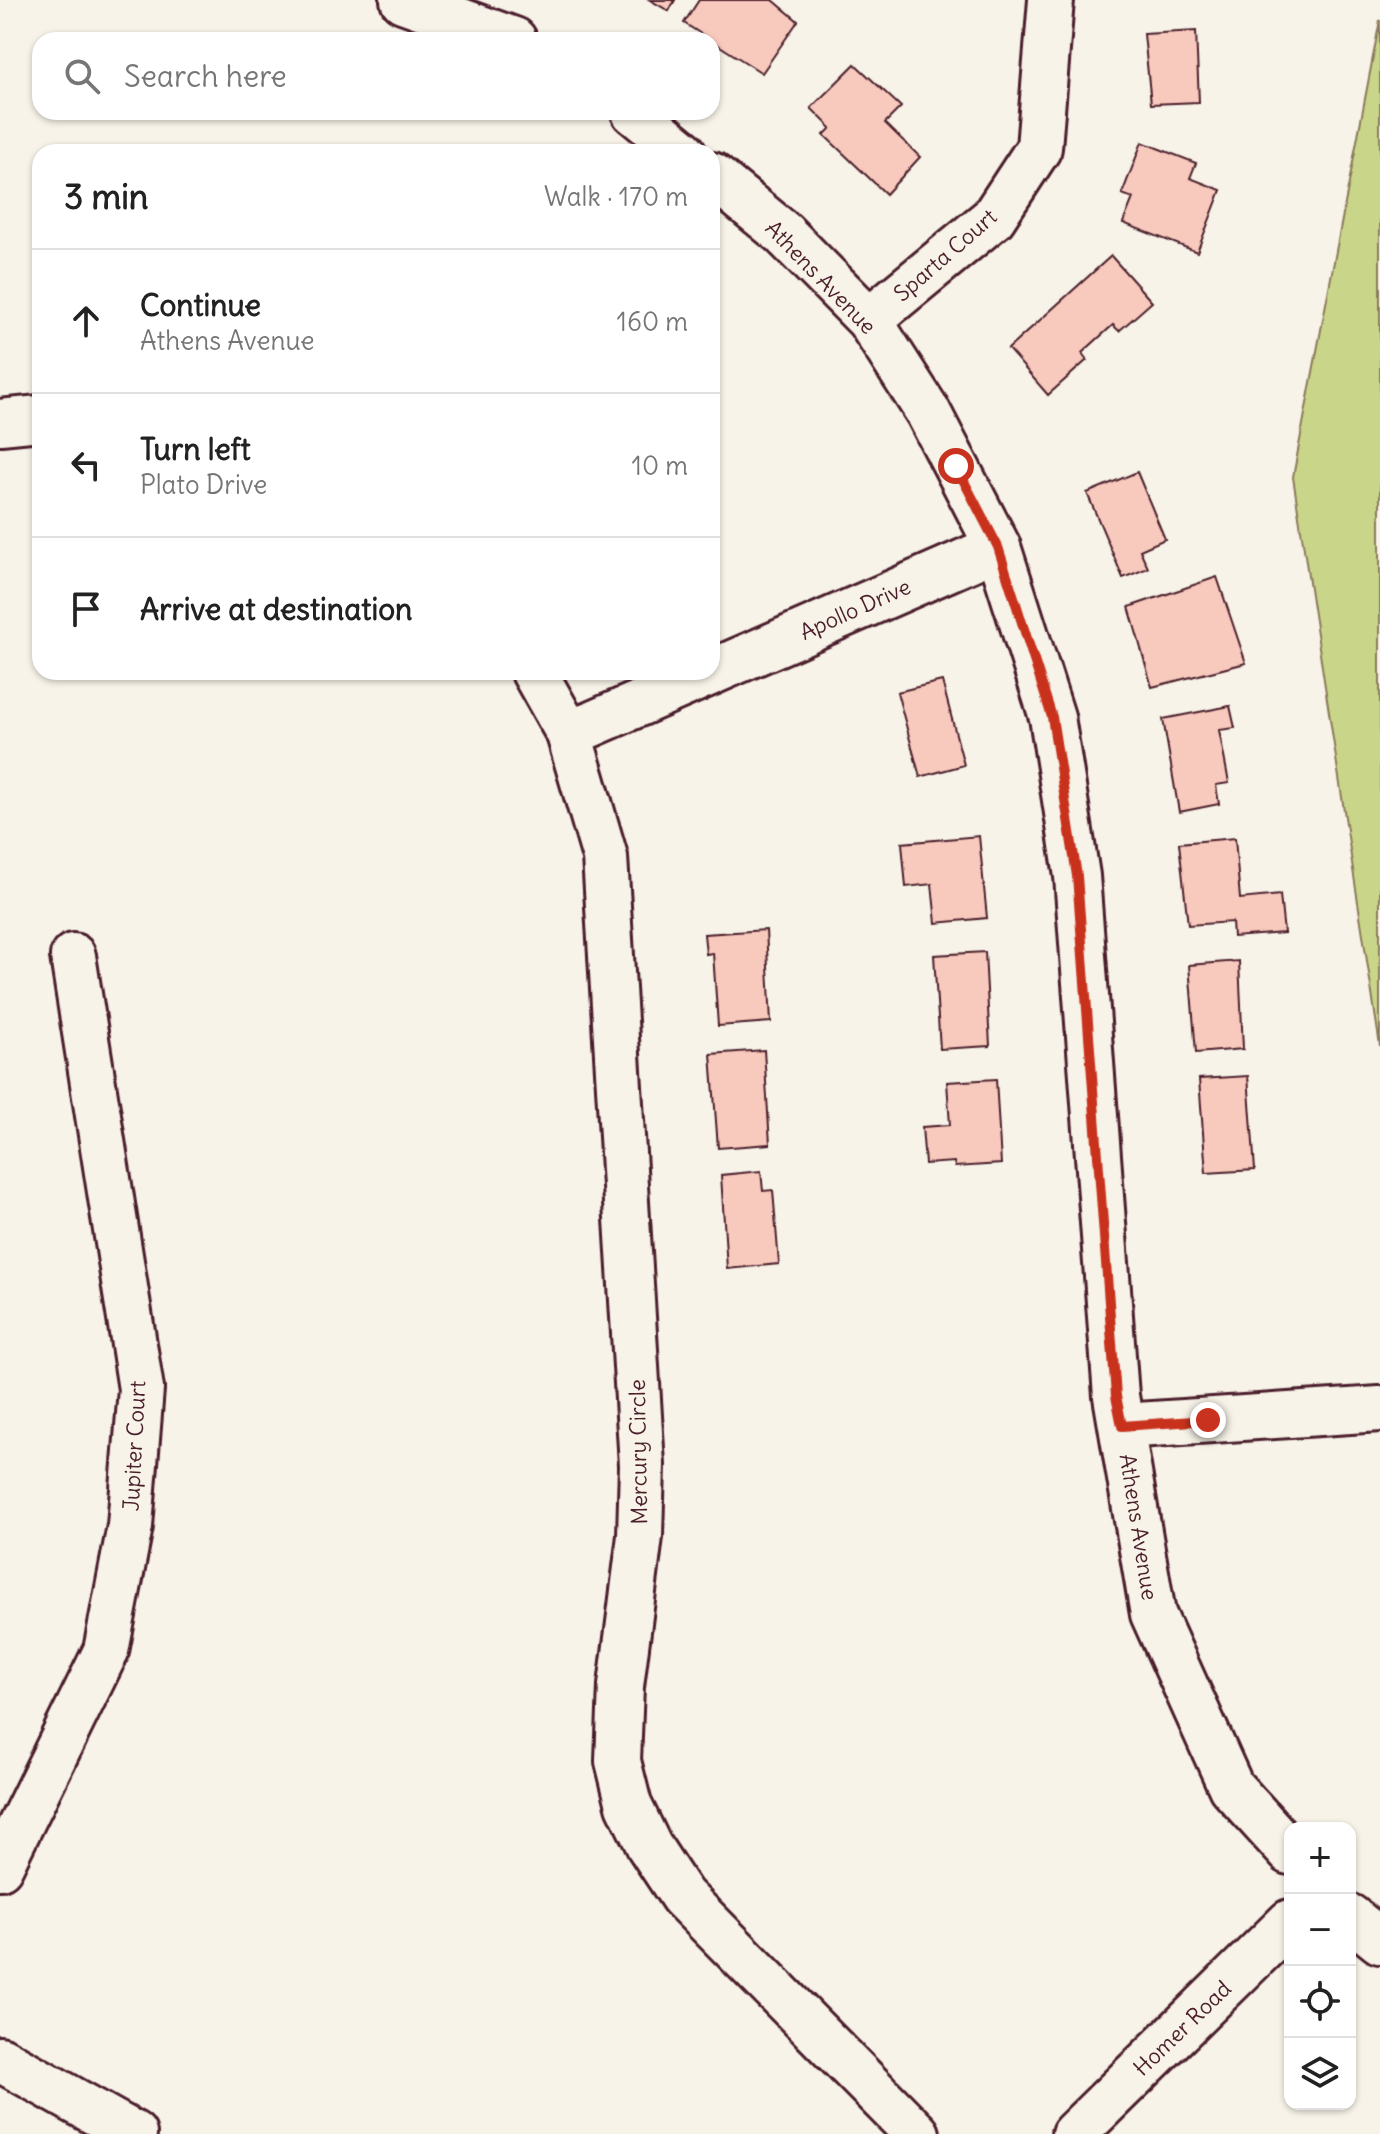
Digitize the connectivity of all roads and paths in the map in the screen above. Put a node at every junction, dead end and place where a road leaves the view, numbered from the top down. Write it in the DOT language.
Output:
graph roads {
  1 [pos="403,0"];
  2 [pos="1051,0"];
  3 [pos="492,32"];
  4 [pos="644,120"];
  5 [pos="673,144"];
  6 [pos="720,182"];
  7 [pos="869,320"];
  8 [pos="32,419"];
  9 [pos="0,422"];
  10 [pos="998,547"];
  11 [pos="720,669"];
  12 [pos="539,680"];
  13 [pos="694,680"];
  14 [pos="569,734"];
  15 [pos="73,956"];
  16 [pos="1380,1409"];
  17 [pos="1122,1426"];
  18 [pos="1284,1845"];
  19 [pos="0,1867"];
  20 [pos="1356,1922"];
  21 [pos="1284,1928"];
  22 [pos="1380,1941"];
  23 [pos="0,2059"];
  24 [pos="134,2134"];
  25 [pos="917,2134"];
  26 [pos="1074,2134"];
  1 -- 3 [label="street"];
  2 -- 7 [label="street, Sparta Court"];
  4 -- 5 [label="street"];
  6 -- 7 [label="street, Athens Avenue"];
  7 -- 10 [label="street, Athens Avenue"];
  8 -- 9 [label="street"];
  10 -- 11 [label="street, Apollo Drive"];
  10 -- 17 [label="street, Athens Avenue"];
  12 -- 14 [label="street, Mercury Circle"];
  13 -- 14 [label="street, Apollo Drive"];
  14 -- 25 [label="street, Mercury Circle"];
  15 -- 19 [label="street, Jupiter Court"];
  16 -- 17 [label="street"];
  17 -- 18 [label="street, Athens Avenue"];
  20 -- 22 [label="street"];
  21 -- 26 [label="street, Homer Road"];
  23 -- 24 [label="street"];
}
